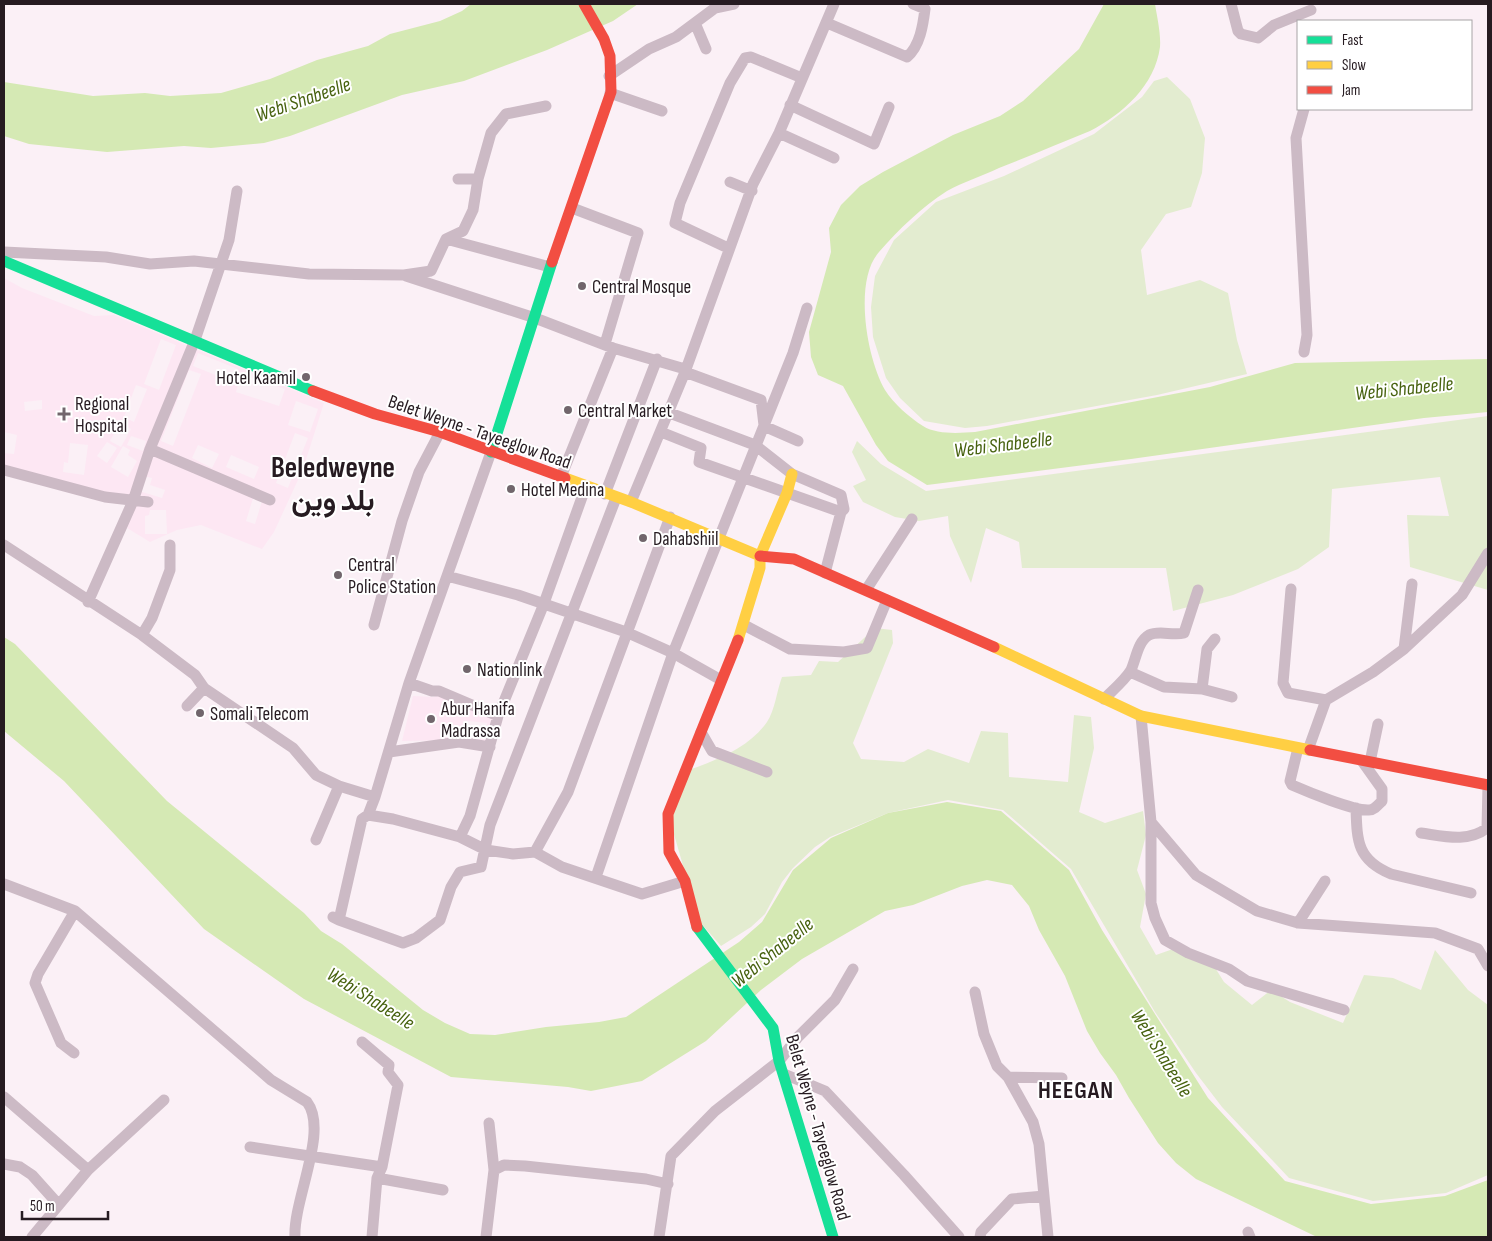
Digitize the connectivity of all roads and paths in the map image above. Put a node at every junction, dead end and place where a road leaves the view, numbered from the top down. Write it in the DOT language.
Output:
graph roads {
  1 [pos="584,4"];
  2 [pos="734,4"];
  3 [pos="834,4"];
  4 [pos="913,4"];
  5 [pos="1231,4"];
  6 [pos="1311,12"];
  7 [pos="695,23"];
  8 [pos="827,23"];
  9 [pos="706,49"];
  10 [pos="609,76"];
  11 [pos="802,78"];
  12 [pos="610,93"];
  13 [pos="790,105"];
  14 [pos="546,106"];
  15 [pos="889,107"];
  16 [pos="1304,110"];
  17 [pos="662,111"];
  18 [pos="779,133"];
  19 [pos="834,158"];
  20 [pos="458,179"];
  21 [pos="478,179"];
  22 [pos="730,182"];
  23 [pos="752,190"];
  24 [pos="237,191"];
  25 [pos="572,208"];
  26 [pos="446,239"];
  27 [pos="108,245"];
  28 [pos="728,248"];
  29 [pos="4,252"];
  30 [pos="106,257"];
  31 [pos="4,262"];
  32 [pos="221,266"];
  33 [pos="550,267"];
  34 [pos="404,275"];
  35 [pos="807,308"];
  36 [pos="535,318"];
  37 [pos="195,340"];
  38 [pos="609,346"];
  39 [pos="1304,352"];
  40 [pos="657,359"];
  41 [pos="685,371"];
  42 [pos="667,412"];
  43 [pos="764,426"];
  44 [pos="440,432"];
  45 [pos="660,432"];
  46 [pos="798,441"];
  47 [pos="755,445"];
  48 [pos="150,449"];
  49 [pos="491,452"];
  50 [pos="4,470"];
  51 [pos="792,474"];
  52 [pos="744,477"];
  53 [pos="561,478"];
  54 [pos="586,486"];
  55 [pos="787,493"];
  56 [pos="611,496"];
  57 [pos="270,500"];
  58 [pos="133,501"];
  59 [pos="148,502"];
  60 [pos="631,502"];
  61 [pos="841,512"];
  62 [pos="670,517"];
  63 [pos="912,519"];
  64 [pos="718,538"];
  65 [pos="4,545"];
  66 [pos="170,545"];
  67 [pos="1488,554"];
  68 [pos="760,556"];
  69 [pos="825,573"];
  70 [pos="447,576"];
  71 [pos="1412,584"];
  72 [pos="1291,589"];
  73 [pos="866,590"];
  74 [pos="1198,590"];
  75 [pos="887,600"];
  76 [pos="88,602"];
  77 [pos="544,606"];
  78 [pos="571,614"];
  79 [pos="374,625"];
  80 [pos="744,625"];
  81 [pos="626,632"];
  82 [pos="142,635"];
  83 [pos="1215,639"];
  84 [pos="1404,649"];
  85 [pos="673,653"];
  86 [pos="1130,672"];
  87 [pos="721,680"];
  88 [pos="409,683"];
  89 [pos="204,688"];
  90 [pos="1202,689"];
  91 [pos="1232,697"];
  92 [pos="1104,699"];
  93 [pos="1326,700"];
  94 [pos="187,706"];
  95 [pos="498,716"];
  96 [pos="1141,716"];
  97 [pos="1378,724"];
  98 [pos="701,732"];
  99 [pos="490,747"];
  100 [pos="1303,749"];
  101 [pos="389,752"];
  102 [pos="1366,761"];
  103 [pos="767,772"];
  104 [pos="1488,785"];
  105 [pos="339,786"];
  106 [pos="375,797"];
  107 [pos="1356,808"];
  108 [pos="368,815"];
  109 [pos="1151,822"];
  110 [pos="1421,833"];
  111 [pos="460,837"];
  112 [pos="316,840"];
  113 [pos="486,850"];
  114 [pos="535,852"];
  115 [pos="596,877"];
  116 [pos="685,881"];
  117 [pos="1325,881"];
  118 [pos="4,884"];
  119 [pos="1471,893"];
  120 [pos="75,911"];
  121 [pos="1298,923"];
  122 [pos="1488,966"];
  123 [pos="853,969"];
  124 [pos="976,992"];
  125 [pos="1344,1010"];
  126 [pos="362,1042"];
  127 [pos="74,1053"];
  128 [pos="779,1061"];
  129 [pos="784,1074"];
  130 [pos="1008,1077"];
  131 [pos="1062,1078"];
  132 [pos="4,1098"];
  133 [pos="164,1100"];
  134 [pos="489,1124"];
  135 [pos="250,1147"];
  136 [pos="310,1157"];
  137 [pos="4,1164"];
  138 [pos="382,1167"];
  139 [pos="88,1170"];
  140 [pos="494,1170"];
  141 [pos="377,1178"];
  142 [pos="668,1184"];
  143 [pos="443,1190"];
  144 [pos="1044,1196"];
  145 [pos="58,1204"];
  146 [pos="32,1237"];
  147 [pos="295,1237"];
  148 [pos="372,1237"];
  149 [pos="486,1237"];
  150 [pos="659,1237"];
  151 [pos="832,1237"];
  152 [pos="959,1237"];
  153 [pos="980,1237"];
  154 [pos="1048,1237"];
  1 -- 10 [label="main road"];
  2 -- 7 [label="street"];
  3 -- 8 [label="street"];
  4 -- 8 [label="street"];
  5 -- 6 [label="street"];
  7 -- 9 [label="street"];
  7 -- 10 [label="street"];
  8 -- 11 [label="street"];
  10 -- 12 [label="main road"];
  11 -- 13 [label="street"];
  11 -- 28 [label="street"];
  12 -- 17 [label="street"];
  12 -- 25 [label="main road"];
  13 -- 15 [label="street"];
  13 -- 18 [label="street"];
  14 -- 21 [label="street"];
  16 -- 39 [label="street"];
  18 -- 19 [label="street"];
  18 -- 23 [label="street"];
  20 -- 21 [label="street"];
  21 -- 26 [label="street"];
  22 -- 23 [label="street"];
  23 -- 28 [label="street"];
  24 -- 32 [label="street"];
  25 -- 33 [label="main road"];
  25 -- 38 [label="street"];
  26 -- 33 [label="street"];
  26 -- 34 [label="street"];
  27 -- 30 [label="street"];
  28 -- 41 [label="street"];
  29 -- 30 [label="street"];
  30 -- 32 [label="street"];
  31 -- 37 [label="main road, Belet Weyne - Tayeeglow Road"];
  32 -- 34 [label="street"];
  32 -- 37 [label="street"];
  33 -- 36 [label="main road"];
  34 -- 36 [label="street"];
  35 -- 43 [label="street"];
  36 -- 38 [label="street"];
  36 -- 49 [label="main road"];
  37 -- 44 [label="main road, Belet Weyne - Tayeeglow Road"];
  37 -- 48 [label="street"];
  38 -- 40 [label="street"];
  38 -- 53 [label="street"];
  40 -- 41 [label="street"];
  40 -- 56 [label="street"];
  41 -- 42 [label="street"];
  41 -- 43 [label="street"];
  42 -- 45 [label="street"];
  42 -- 47 [label="street"];
  43 -- 46 [label="street"];
  43 -- 47 [label="street"];
  44 -- 49 [label="main road, Belet Weyne - Tayeeglow Road"];
  44 -- 79 [label="street"];
  45 -- 52 [label="street"];
  45 -- 60 [label="street"];
  47 -- 51 [label="street"];
  47 -- 52 [label="street"];
  48 -- 57 [label="street"];
  48 -- 58 [label="street"];
  49 -- 53 [label="main road, Belet Weyne - Tayeeglow Road"];
  49 -- 70 [label="street"];
  50 -- 58 [label="street"];
  51 -- 55 [label="main road"];
  51 -- 61 [label="street"];
  52 -- 55 [label="street"];
  52 -- 64 [label="street"];
  53 -- 54 [label="main road, Belet Weyne - Tayeeglow Road"];
  54 -- 56 [label="main road, Belet Weyne - Tayeeglow Road"];
  54 -- 77 [label="street"];
  55 -- 61 [label="street"];
  55 -- 68 [label="main road"];
  56 -- 60 [label="main road, Belet Weyne - Tayeeglow Road"];
  56 -- 78 [label="street"];
  58 -- 59 [label="street"];
  58 -- 76 [label="street"];
  60 -- 62 [label="main road, Belet Weyne - Tayeeglow Road"];
  61 -- 69 [label="street"];
  62 -- 64 [label="main road, Belet Weyne - Tayeeglow Road"];
  62 -- 81 [label="street"];
  63 -- 73 [label="street"];
  64 -- 68 [label="main road, Belet Weyne - Tayeeglow Road"];
  64 -- 85 [label="street"];
  65 -- 76 [label="street"];
  66 -- 82 [label="street"];
  67 -- 84 [label="street"];
  68 -- 69 [label="main road, Belet Weyne - Tayeeglow Road"];
  68 -- 80 [label="main road"];
  69 -- 73 [label="main road, Belet Weyne - Tayeeglow Road"];
  70 -- 77 [label="street"];
  70 -- 88 [label="street"];
  71 -- 84 [label="street"];
  72 -- 93 [label="street"];
  73 -- 75 [label="main road, Belet Weyne - Tayeeglow Road"];
  74 -- 86 [label="street"];
  75 -- 80 [label="street"];
  75 -- 92 [label="main road, Belet Weyne - Tayeeglow Road"];
  76 -- 82 [label="street"];
  77 -- 78 [label="street"];
  77 -- 95 [label="street"];
  78 -- 81 [label="street"];
  78 -- 113 [label="street"];
  80 -- 87 [label="main road"];
  81 -- 85 [label="street"];
  81 -- 114 [label="street"];
  82 -- 89 [label="street"];
  83 -- 90 [label="street"];
  84 -- 93 [label="street"];
  85 -- 87 [label="street"];
  85 -- 115 [label="street"];
  86 -- 90 [label="street"];
  86 -- 92 [label="street"];
  87 -- 98 [label="main road"];
  88 -- 95 [label="street"];
  88 -- 101 [label="street"];
  89 -- 94 [label="street"];
  89 -- 105 [label="street"];
  90 -- 91 [label="street"];
  92 -- 96 [label="main road, Belet Weyne - Tayeeglow Road"];
  93 -- 100 [label="street"];
  95 -- 99 [label="street"];
  96 -- 100 [label="main road, Belet Weyne - Tayeeglow Road"];
  96 -- 109 [label="street"];
  97 -- 102 [label="street"];
  98 -- 103 [label="street"];
  98 -- 116 [label="main road"];
  99 -- 101 [label="street"];
  99 -- 111 [label="street"];
  100 -- 102 [label="main road, Belet Weyne - Tayeeglow Road"];
  100 -- 107 [label="street"];
  101 -- 106 [label="street"];
  102 -- 104 [label="main road, Belet Weyne - Tayeeglow Road"];
  102 -- 107 [label="street"];
  104 -- 110 [label="street"];
  105 -- 106 [label="street"];
  105 -- 112 [label="street"];
  106 -- 108 [label="street"];
  107 -- 119 [label="street"];
  108 -- 111 [label="street"];
  108 -- 113 [label="street"];
  109 -- 121 [label="street"];
  109 -- 125 [label="street"];
  111 -- 113 [label="street"];
  113 -- 114 [label="street"];
  114 -- 115 [label="street"];
  115 -- 116 [label="street"];
  116 -- 128 [label="main road, Belet Weyne - Tayeeglow Road"];
  117 -- 121 [label="street"];
  118 -- 120 [label="street"];
  120 -- 127 [label="street"];
  120 -- 136 [label="street"];
  121 -- 122 [label="street"];
  123 -- 128 [label="street"];
  124 -- 130 [label="street"];
  126 -- 138 [label="street"];
  128 -- 129 [label="main road, Belet Weyne - Tayeeglow Road"];
  128 -- 142 [label="street"];
  129 -- 151 [label="main road, Belet Weyne - Tayeeglow Road"];
  129 -- 152 [label="street"];
  130 -- 131 [label="street"];
  130 -- 144 [label="street"];
  132 -- 139 [label="street"];
  133 -- 139 [label="street"];
  134 -- 140 [label="street"];
  135 -- 136 [label="street"];
  136 -- 138 [label="street"];
  136 -- 147 [label="street"];
  137 -- 145 [label="street"];
  138 -- 141 [label="street"];
  139 -- 145 [label="street"];
  140 -- 142 [label="street"];
  140 -- 149 [label="street"];
  141 -- 143 [label="street"];
  141 -- 148 [label="street"];
  142 -- 150 [label="street"];
  144 -- 153 [label="street"];
  144 -- 154 [label="street"];
  145 -- 146 [label="street"];
}
